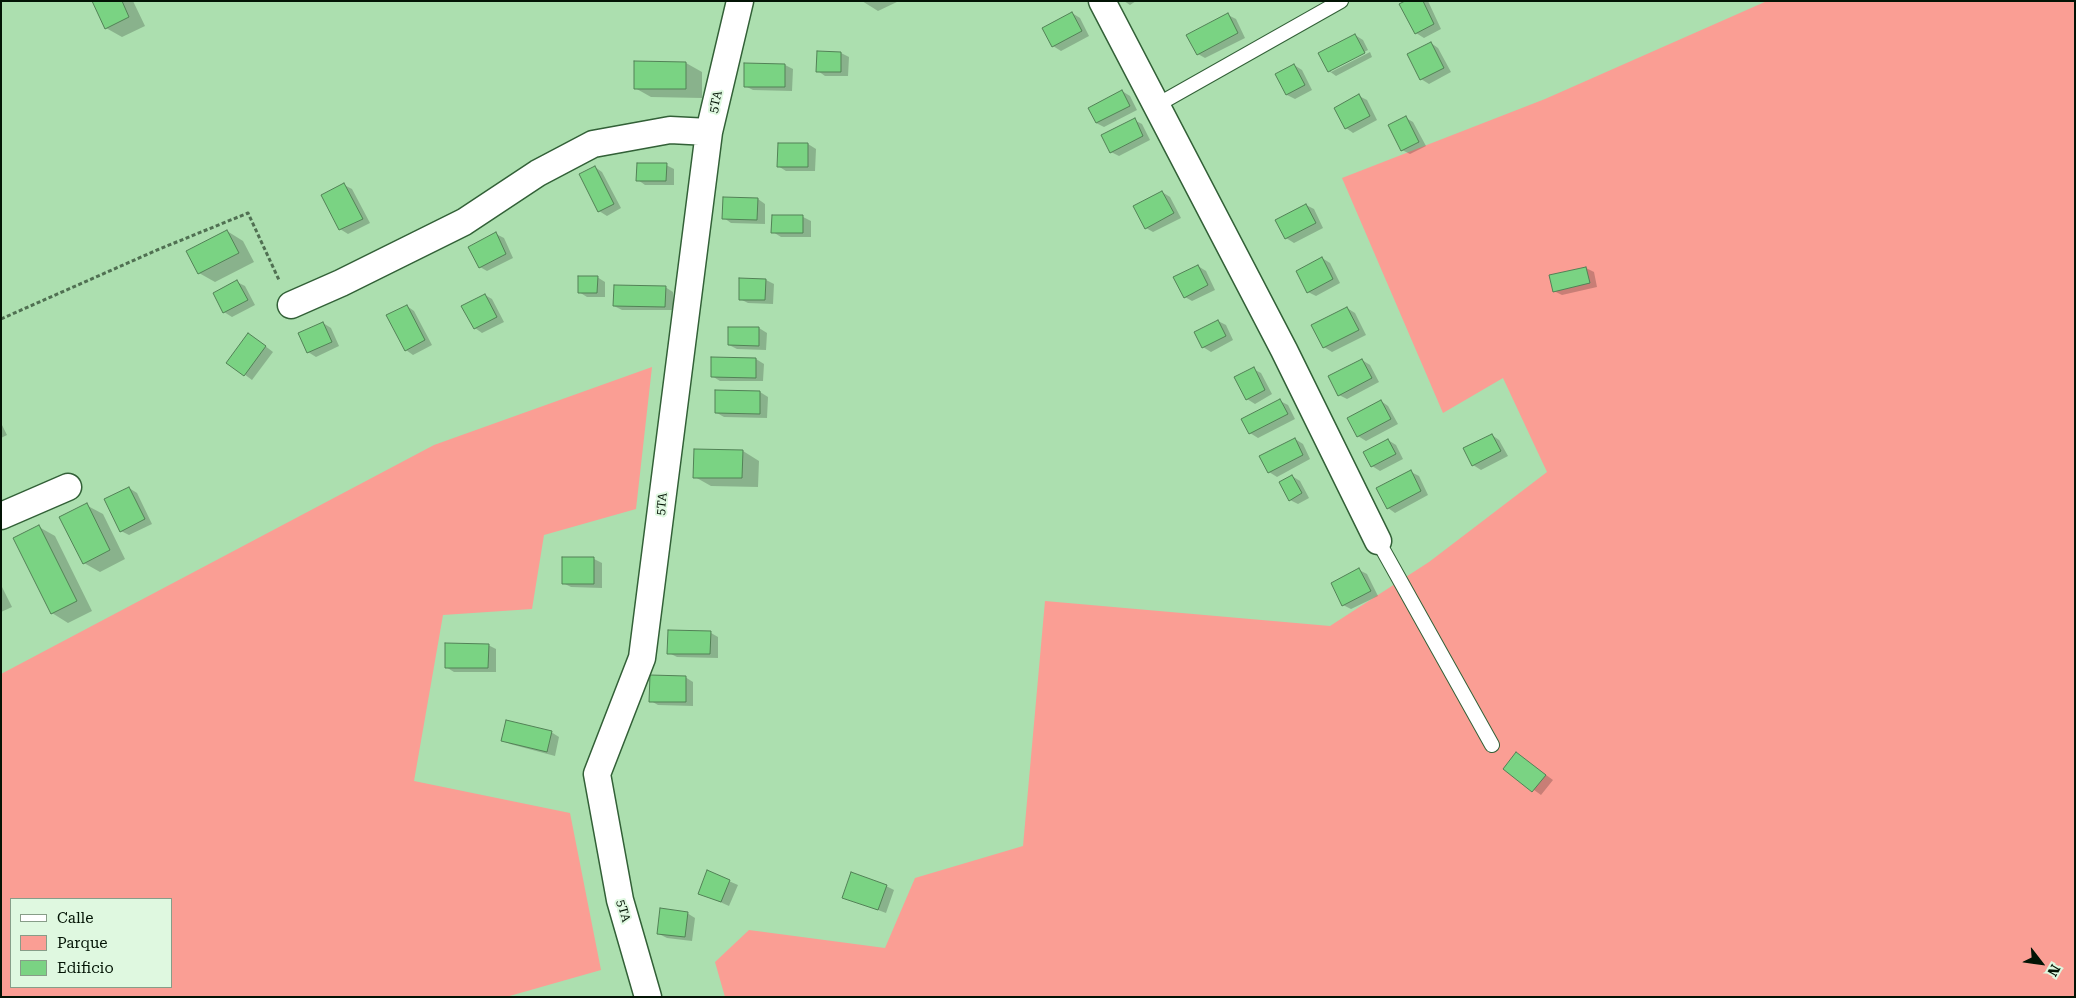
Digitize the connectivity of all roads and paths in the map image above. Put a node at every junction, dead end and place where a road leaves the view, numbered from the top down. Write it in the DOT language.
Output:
graph roads {
  1 [pos="740,1"];
  2 [pos="1102,1"];
  3 [pos="1341,1"];
  4 [pos="1157,105"];
  5 [pos="709,132"];
  6 [pos="291,305"];
  7 [pos="1,320"];
  8 [pos="68,487"];
  9 [pos="1,516"];
  10 [pos="1378,541"];
  11 [pos="1492,745"];
  12 [pos="648,997"];
  1 -- 5 [label="street, 5TA"];
  2 -- 4 [label="street"];
  3 -- 4 [label="lane"];
  4 -- 10 [label="street"];
  5 -- 6 [label="street"];
  5 -- 12 [label="street, 5TA"];
  6 -- 7 [label="path"];
  8 -- 9 [label="street"];
  10 -- 11 [label="lane"];
}
